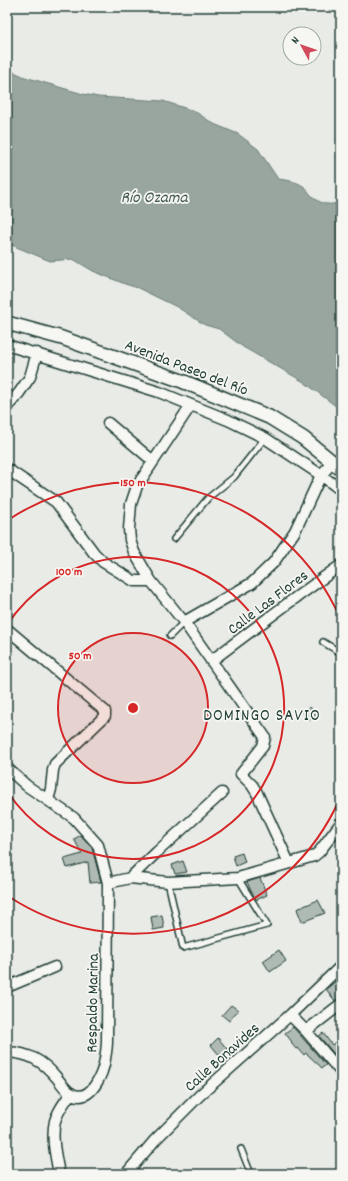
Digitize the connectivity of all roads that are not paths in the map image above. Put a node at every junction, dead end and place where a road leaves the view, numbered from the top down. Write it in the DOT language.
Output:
graph roads {
  1 [pos="7,323"];
  2 [pos="7,345"];
  3 [pos="37,353"];
  4 [pos="191,405"];
  5 [pos="7,407"];
  6 [pos="108,422"];
  7 [pos="264,438"];
  8 [pos="153,460"];
  9 [pos="337,466"];
  10 [pos="7,469"];
  11 [pos="321,475"];
  12 [pos="341,490"];
  13 [pos="174,539"];
  14 [pos="341,564"];
  15 [pos="151,581"];
  16 [pos="184,622"];
  17 [pos="7,629"];
  18 [pos="170,636"];
  19 [pos="323,642"];
  20 [pos="341,653"];
  21 [pos="211,661"];
  22 [pos="7,768"];
  23 [pos="222,793"];
  24 [pos="48,800"];
  25 [pos="341,823"];
  26 [pos="289,863"];
  27 [pos="130,878"];
  28 [pos="238,878"];
  29 [pos="168,882"];
  30 [pos="108,883"];
  31 [pos="341,966"];
  32 [pos="55,967"];
  33 [pos="7,987"];
  34 [pos="341,1004"];
  35 [pos="290,1015"];
  36 [pos="306,1031"];
  37 [pos="7,1052"];
  38 [pos="341,1072"];
  39 [pos="71,1093"];
  40 [pos="241,1149"];
  41 [pos="59,1174"];
  42 [pos="126,1174"];
  43 [pos="251,1174"];
  1 -- 9 [label="street, Avenida Paseo del Río"];
  2 -- 3 [label="street"];
  3 -- 4 [label="street"];
  3 -- 5 [label="street"];
  4 -- 7 [label="street"];
  4 -- 8 [label="street"];
  6 -- 8 [label="street"];
  7 -- 11 [label="street"];
  7 -- 13 [label="lane"];
  8 -- 15 [label="street"];
  9 -- 11 [label="street"];
  10 -- 15 [label="street"];
  11 -- 12 [label="street"];
  11 -- 16 [label="street"];
  14 -- 21 [label="street, Calle Las Flores"];
  15 -- 16 [label="street"];
  16 -- 18 [label="lane"];
  16 -- 21 [label="street"];
  17 -- 24 [label="street"];
  19 -- 20 [label="lane"];
  21 -- 26 [label="street"];
  22 -- 24 [label="street, Respaldo Marina"];
  23 -- 27 [label="street"];
  24 -- 30 [label="street, Respaldo Marina"];
  25 -- 26 [label="street"];
  26 -- 28 [label="street"];
  27 -- 29 [label="street"];
  27 -- 30 [label="street"];
  28 -- 29 [label="street"];
  28 -- 29 [label="lane"];
  30 -- 39 [label="street, Respaldo Marina"];
  31 -- 35 [label="street, Calle Bonavides"];
  32 -- 33 [label="street"];
  34 -- 36 [label="street"];
  35 -- 36 [label="street"];
  35 -- 42 [label="street, Calle Bonavides"];
  36 -- 38 [label="street"];
  37 -- 39 [label="street"];
  39 -- 41 [label="street"];
  40 -- 43 [label="lane"];
}
